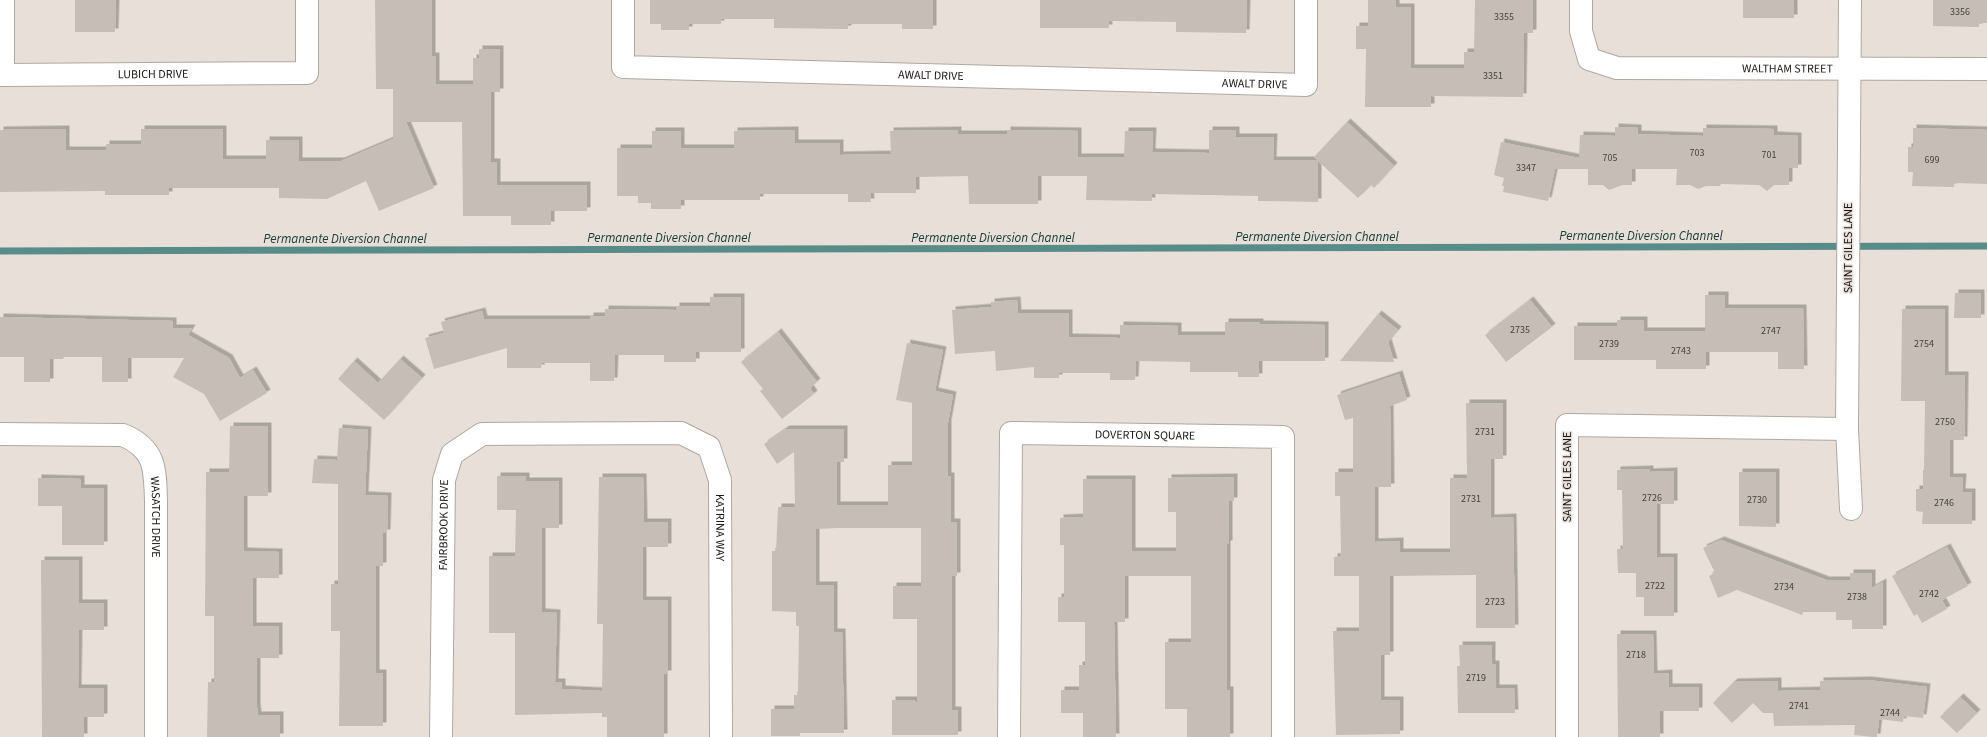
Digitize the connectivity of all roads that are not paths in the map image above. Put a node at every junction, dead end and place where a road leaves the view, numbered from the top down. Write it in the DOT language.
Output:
graph roads {
  1 [pos="3,0"];
  2 [pos="307,0"];
  3 [pos="623,0"];
  4 [pos="1306,0"];
  5 [pos="1581,0"];
  6 [pos="1850,0"];
  7 [pos="1850,68"];
  8 [pos="1987,68"];
  9 [pos="2,75"];
  10 [pos="1847,429"];
  11 [pos="586,433"];
  12 [pos="0,434"];
  13 [pos="1851,509"];
  14 [pos="156,737"];
  15 [pos="441,737"];
  16 [pos="721,737"];
  17 [pos="1009,737"];
  18 [pos="1283,737"];
  19 [pos="1567,737"];
  1 -- 9 [label="street"];
  2 -- 9 [label="street, LUBICH DRIVE"];
  3 -- 4 [label="street, AWALT DRIVE"];
  5 -- 7 [label="street, WALTHAM STREET"];
  6 -- 7 [label="street, SAINT GILES LANE"];
  7 -- 8 [label="street, WALTHAM STREET"];
  7 -- 10 [label="street, SAINT GILES LANE"];
  10 -- 13 [label="street, SAINT GILES LANE"];
  10 -- 19 [label="street, SAINT GILES LANE"];
  11 -- 15 [label="street, FAIRBROOK DRIVE"];
  11 -- 16 [label="street, KATRINA WAY"];
  12 -- 14 [label="street, WASATCH DRIVE"];
  17 -- 18 [label="street, DOVERTON SQUARE"];
}
